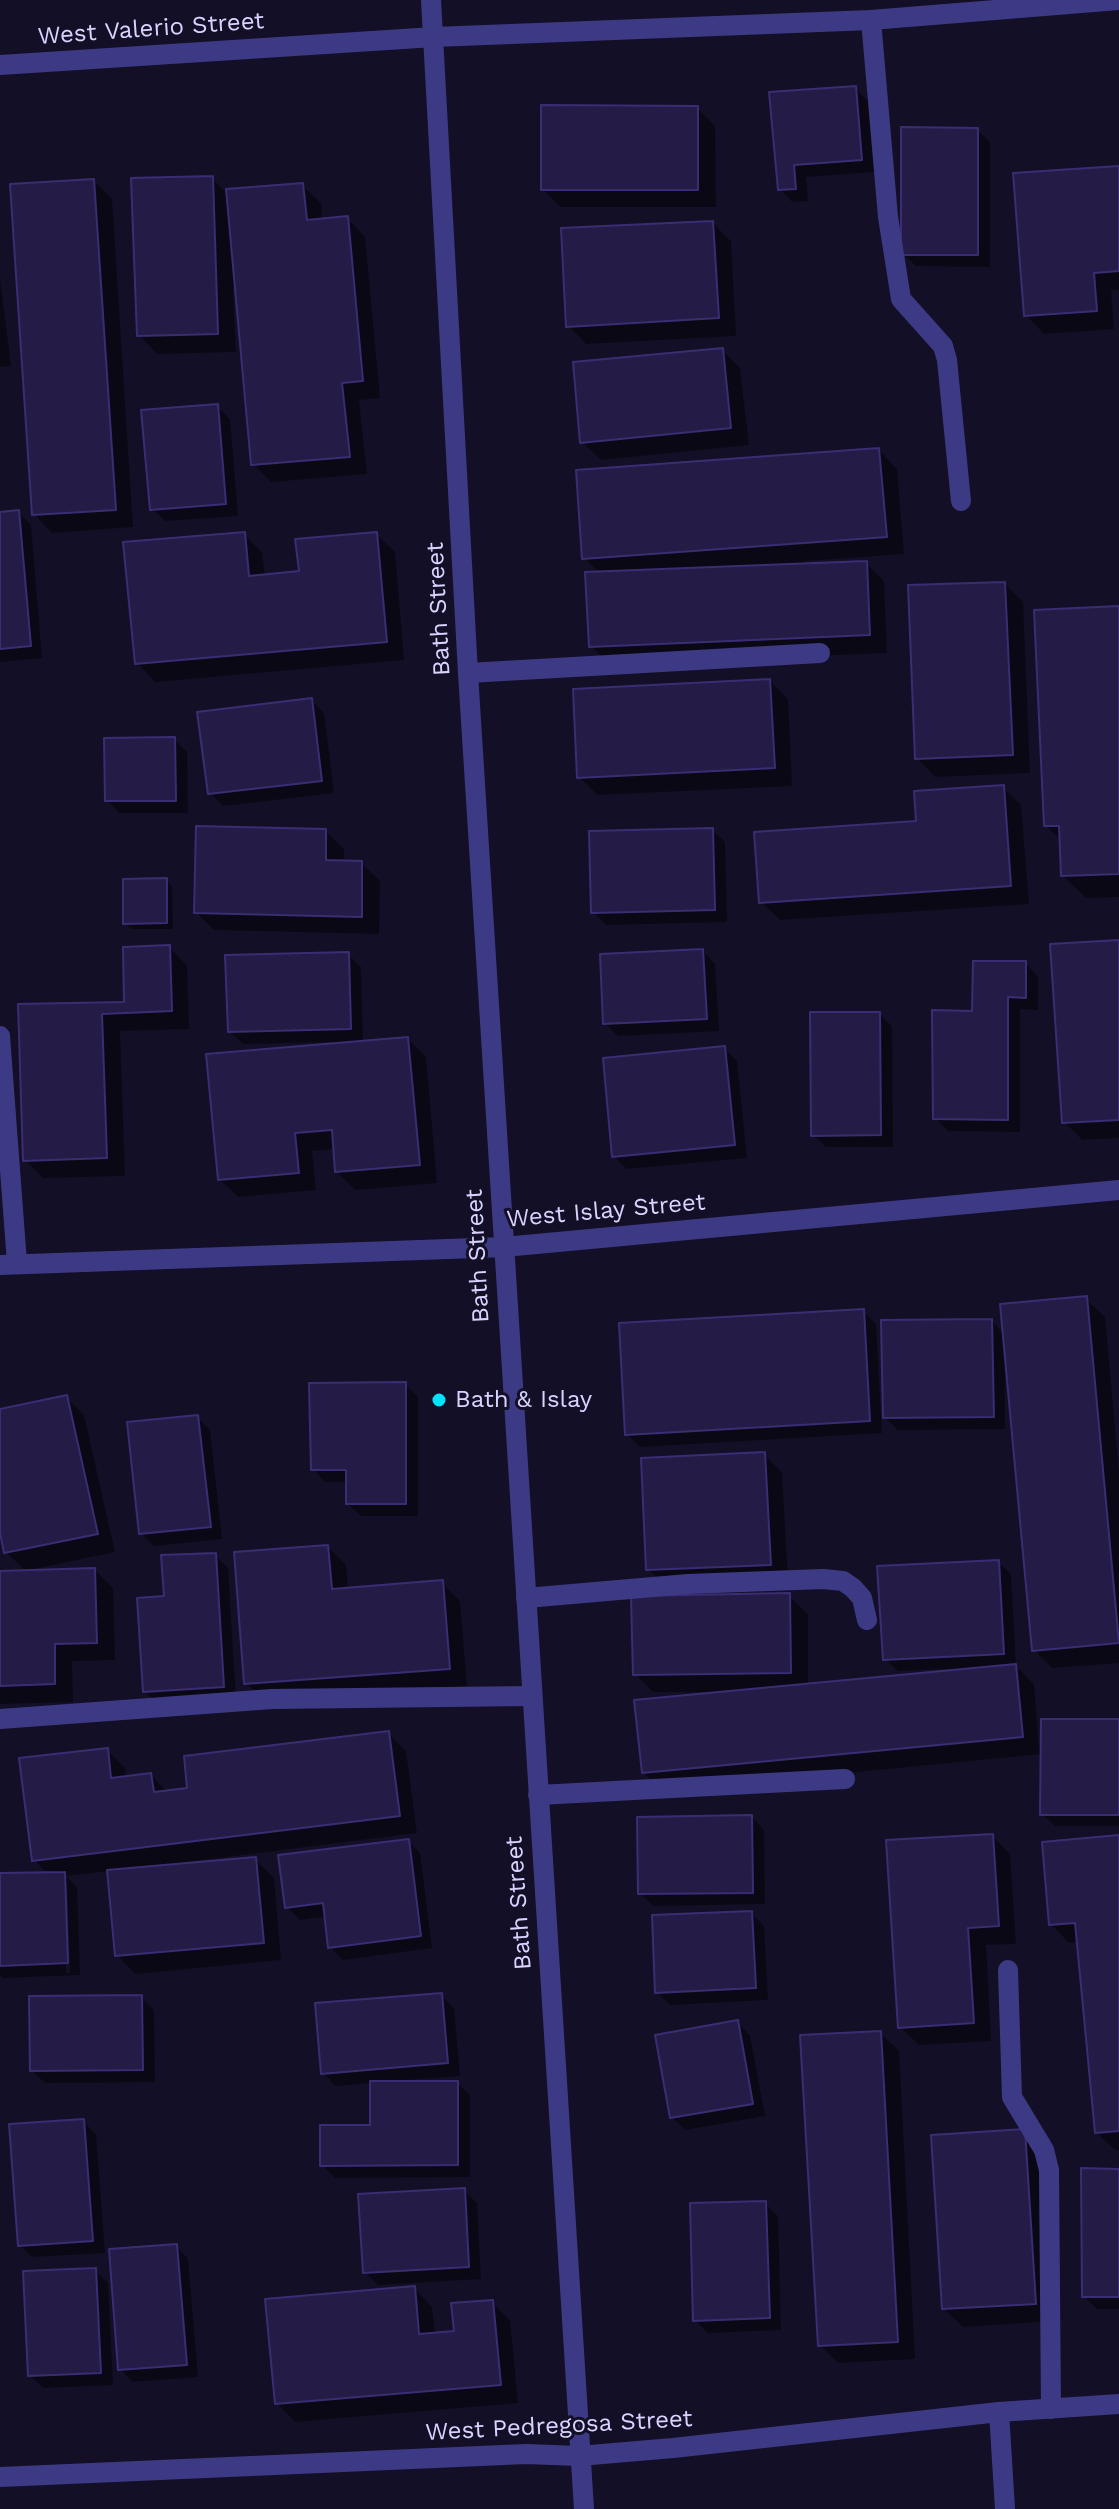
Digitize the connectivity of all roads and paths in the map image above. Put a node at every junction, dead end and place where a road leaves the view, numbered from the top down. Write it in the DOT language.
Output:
graph roads {
  1 [pos="431,0"];
  2 [pos="1119,0"];
  3 [pos="871,20"];
  4 [pos="434,37"];
  5 [pos="0,65"];
  6 [pos="961,501"];
  7 [pos="820,653"];
  8 [pos="468,673"];
  9 [pos="0,1036"];
  10 [pos="1119,1190"];
  11 [pos="504,1247"];
  12 [pos="9,1264"];
  13 [pos="526,1598"];
  14 [pos="867,1620"];
  15 [pos="532,1696"];
  16 [pos="0,1719"];
  17 [pos="845,1779"];
  18 [pos="538,1795"];
  19 [pos="1008,1970"];
  20 [pos="1119,2404"];
  21 [pos="1051,2409"];
  22 [pos="999,2412"];
  23 [pos="579,2456"];
  24 [pos="0,2477"];
  25 [pos="584,2509"];
  26 [pos="1005,2509"];
  1 -- 4 [label="street, Bath Street"];
  2 -- 3 [label="street, West Valerio Street"];
  3 -- 4 [label="street, West Valerio Street"];
  3 -- 6 [label="street"];
  4 -- 5 [label="street, West Valerio Street"];
  4 -- 8 [label="street, Bath Street"];
  7 -- 8 [label="street"];
  8 -- 11 [label="street, Bath Street"];
  9 -- 12 [label="street"];
  10 -- 11 [label="street, West Islay Street"];
  11 -- 12 [label="street, West Islay Street"];
  11 -- 13 [label="street, Bath Street"];
  13 -- 14 [label="street"];
  13 -- 15 [label="street, Bath Street"];
  15 -- 16 [label="street"];
  15 -- 18 [label="street, Bath Street"];
  17 -- 18 [label="street"];
  18 -- 23 [label="street, Bath Street"];
  19 -- 21 [label="street"];
  20 -- 21 [label="street, West Pedregosa Street"];
  21 -- 22 [label="street, West Pedregosa Street"];
  22 -- 23 [label="street, West Pedregosa Street"];
  22 -- 26 [label="street"];
  23 -- 24 [label="street, West Pedregosa Street"];
  23 -- 25 [label="street, Bath Street"];
}
